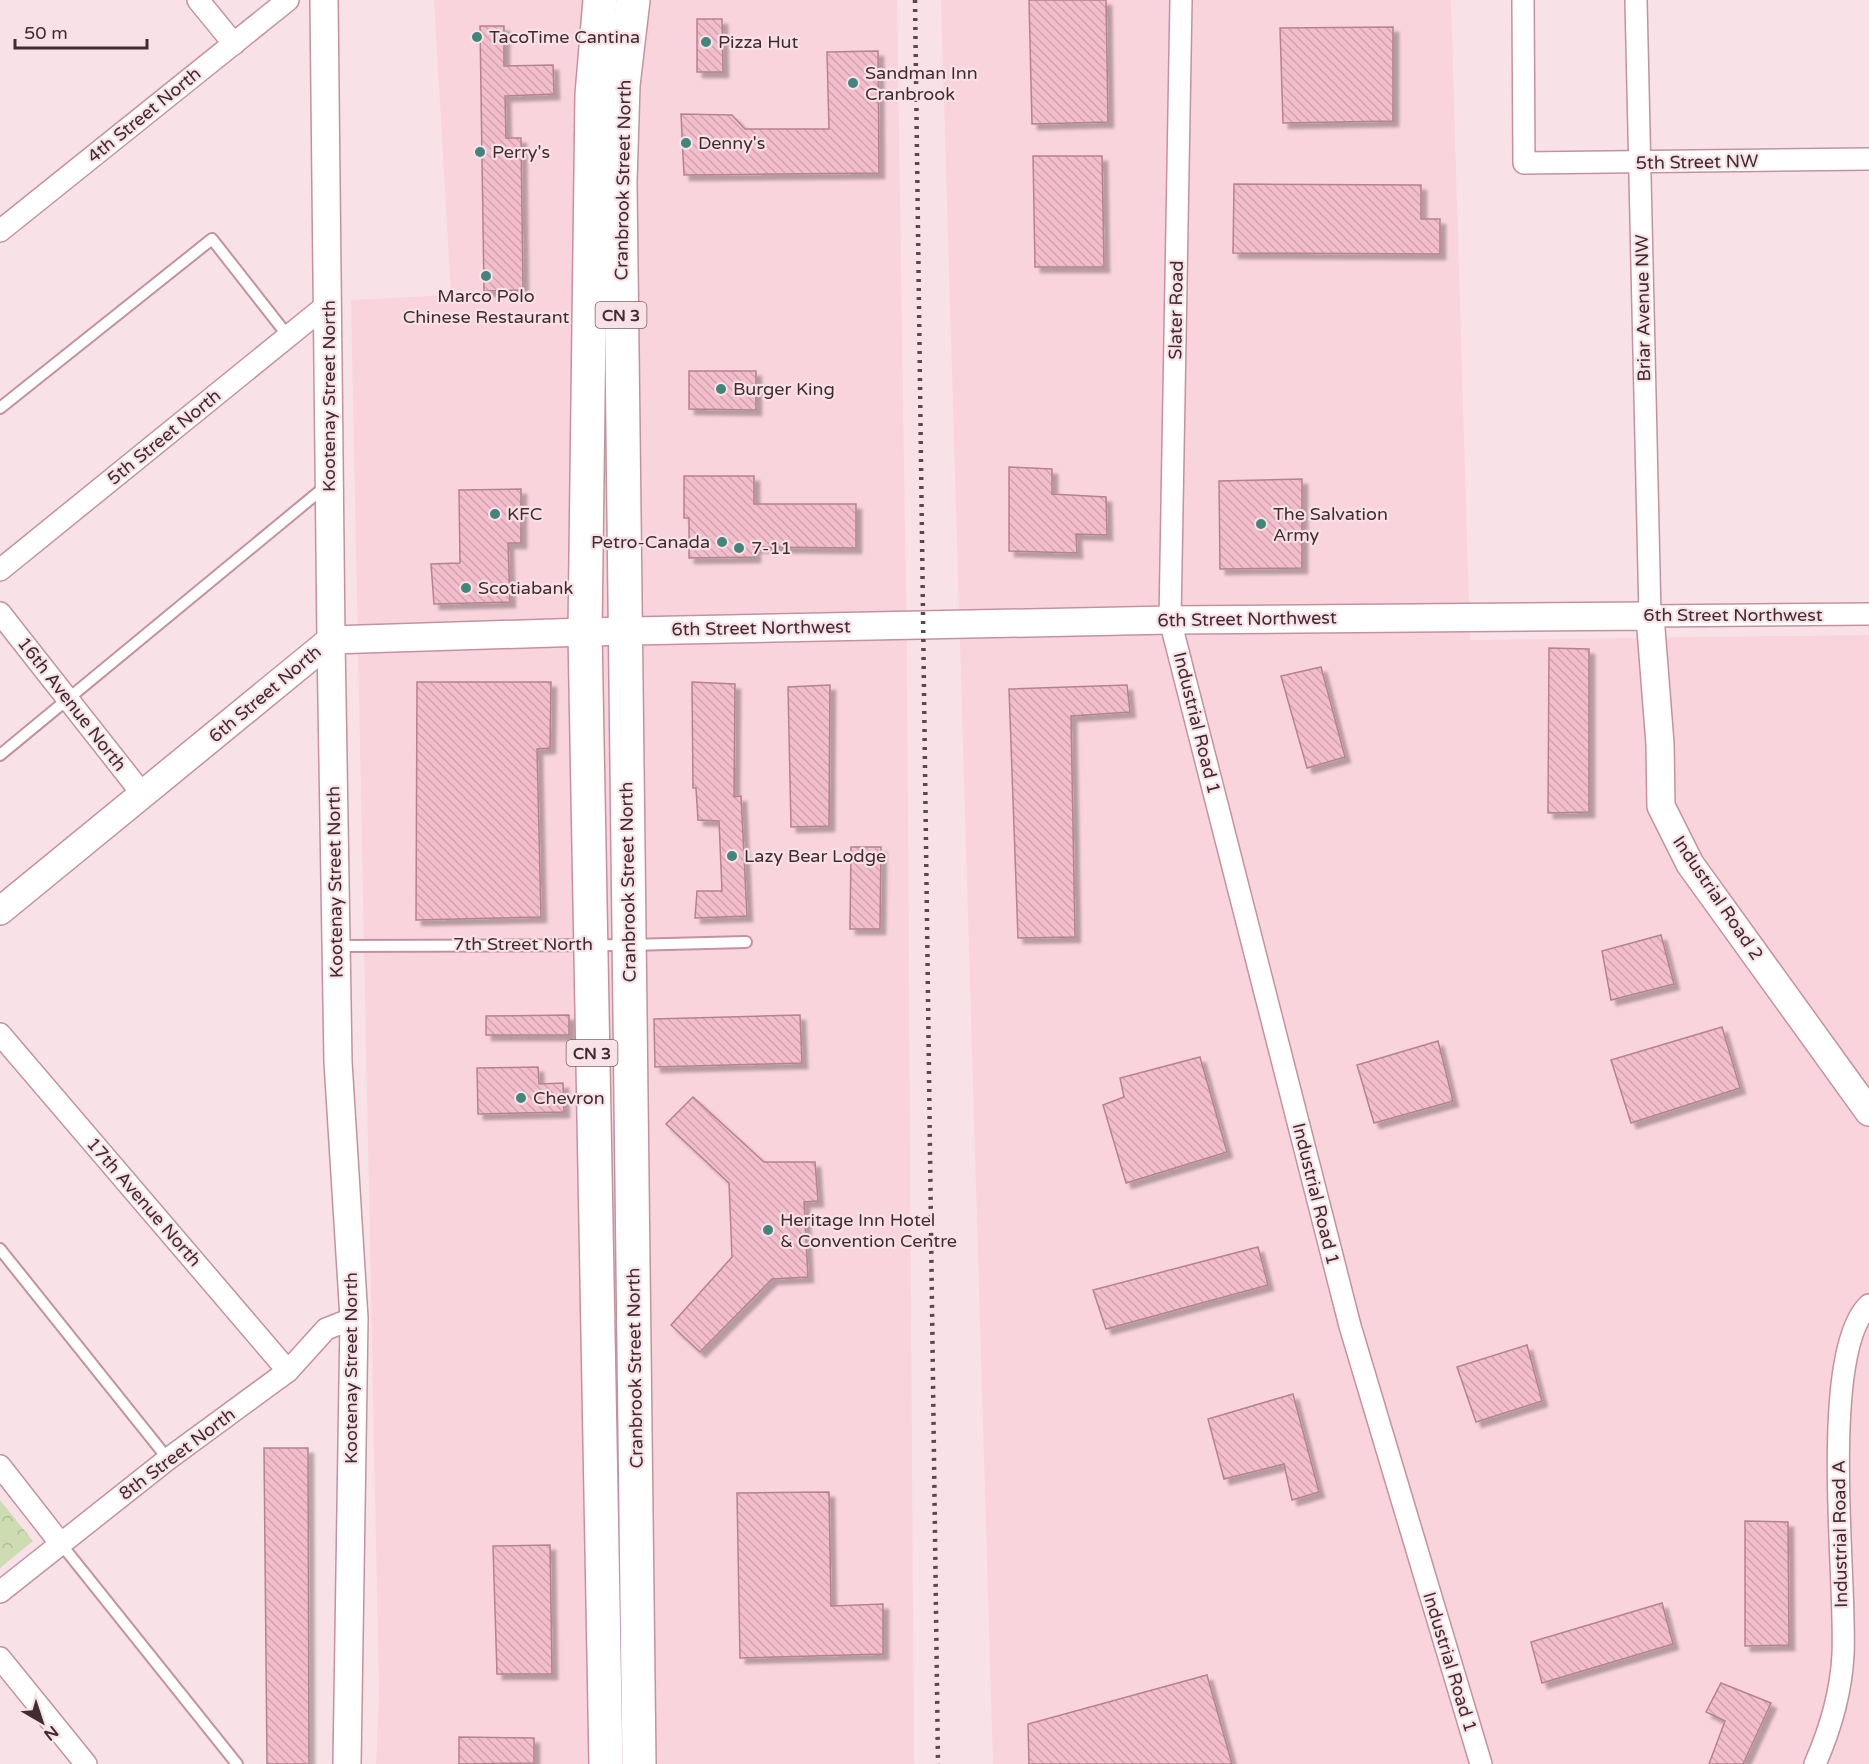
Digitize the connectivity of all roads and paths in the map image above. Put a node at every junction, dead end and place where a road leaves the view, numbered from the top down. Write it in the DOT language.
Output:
graph roads {
  1 [pos="198,0"];
  2 [pos="288,0"];
  3 [pos="324,0"];
  4 [pos="600,0"];
  5 [pos="633,0"];
  6 [pos="1181,0"];
  7 [pos="1523,0"];
  8 [pos="1636,0"];
  9 [pos="234,44"];
  10 [pos="1869,159"];
  11 [pos="1640,163"];
  12 [pos="0,231"];
  13 [pos="328,304"];
  14 [pos="288,336"];
  15 [pos="0,408"];
  16 [pos="329,484"];
  17 [pos="0,570"];
  18 [pos="0,613"];
  19 [pos="1869,614"];
  20 [pos="1650,616"];
  21 [pos="1170,620"];
  22 [pos="624,631"];
  23 [pos="585,632"];
  24 [pos="330,640"];
  25 [pos="68,699"];
  26 [pos="0,755"];
  27 [pos="144,796"];
  28 [pos="0,911"];
  29 [pos="746,942"];
  30 [pos="590,944"];
  31 [pos="629,945"];
  32 [pos="337,946"];
  33 [pos="0,1034"];
  34 [pos="1869,1112"];
  35 [pos="0,1249"];
  36 [pos="1869,1305"];
  37 [pos="354,1318"];
  38 [pos="288,1371"];
  39 [pos="168,1459"];
  40 [pos="0,1466"];
  41 [pos="61,1544"];
  42 [pos="0,1592"];
  43 [pos="0,1658"];
  44 [pos="86,1764"];
  45 [pos="237,1764"];
  46 [pos="347,1764"];
  47 [pos="606,1764"];
  48 [pos="639,1764"];
  49 [pos="1481,1764"];
  50 [pos="1815,1764"];
  1 -- 9 [label="street"];
  2 -- 9 [label="street, 4th Street North"];
  3 -- 13 [label="street, Kootenay Street North"];
  4 -- 23 [label="highway, Cranbrook Street North / CN 3"];
  5 -- 22 [label="highway, Cranbrook Street North / CN 3"];
  6 -- 21 [label="street, Slater Road"];
  7 -- 11 [label="street, 5th Street NW"];
  8 -- 11 [label="street, Briar Avenue NW"];
  9 -- 12 [label="street, 4th Street North"];
  10 -- 11 [label="street, 5th Street NW"];
  11 -- 20 [label="street, Briar Avenue NW"];
  13 -- 14 [label="street, 5th Street North"];
  13 -- 16 [label="street, Kootenay Street North"];
  14 -- 15 [label="lane"];
  14 -- 17 [label="street, 5th Street North"];
  16 -- 24 [label="street, Kootenay Street North"];
  16 -- 25 [label="lane"];
  18 -- 25 [label="street, 16th Avenue North"];
  19 -- 20 [label="street, 6th Street Northwest"];
  20 -- 21 [label="street, 6th Street Northwest"];
  20 -- 34 [label="street, Industrial Road 2"];
  21 -- 22 [label="street, 6th Street Northwest"];
  21 -- 49 [label="street, Industrial Road 1"];
  22 -- 23 [label="street, 6th Street North"];
  22 -- 31 [label="highway, Cranbrook Street North / CN 3"];
  23 -- 24 [label="street, 6th Street North"];
  23 -- 30 [label="highway, Cranbrook Street North / CN 3"];
  24 -- 27 [label="street, 6th Street North"];
  24 -- 32 [label="street, Kootenay Street North"];
  25 -- 26 [label="lane"];
  25 -- 27 [label="street, 16th Avenue North"];
  27 -- 28 [label="street, 6th Street North"];
  29 -- 31 [label="lane, 7th Street North"];
  30 -- 31 [label="lane, 7th Street North"];
  30 -- 32 [label="lane, 7th Street North"];
  30 -- 47 [label="highway, Cranbrook Street North / CN 3"];
  31 -- 48 [label="highway, Cranbrook Street North / CN 3"];
  32 -- 37 [label="street, Kootenay Street North"];
  33 -- 38 [label="street, 17th Avenue North"];
  35 -- 39 [label="lane"];
  36 -- 50 [label="street, Industrial Road A"];
  37 -- 38 [label="street, 8th Street North"];
  37 -- 46 [label="street, Kootenay Street North"];
  38 -- 39 [label="street, 8th Street North"];
  39 -- 41 [label="street, 8th Street North"];
  40 -- 41 [label="street"];
  41 -- 42 [label="street, 8th Street North"];
  41 -- 45 [label="lane"];
  43 -- 44 [label="street"];
}
